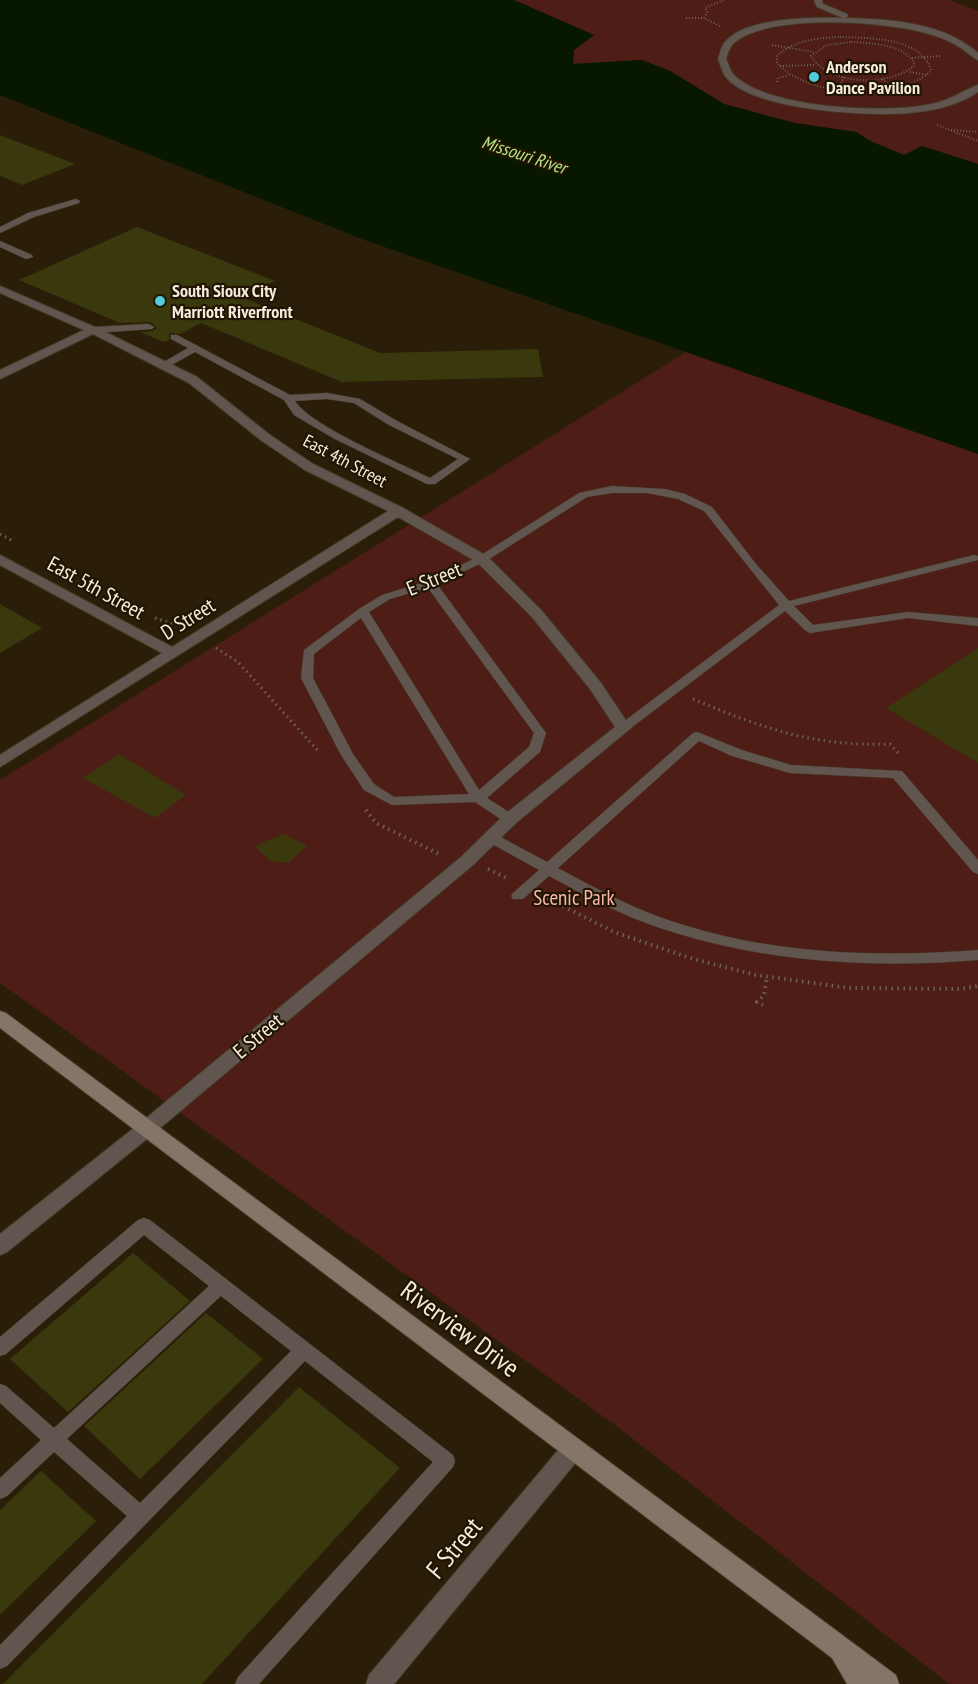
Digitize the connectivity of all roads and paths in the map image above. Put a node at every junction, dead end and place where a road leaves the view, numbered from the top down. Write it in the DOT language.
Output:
graph roads {
  1 [pos="724,0"];
  2 [pos="819,3"];
  3 [pos="686,18"];
  4 [pos="704,18"];
  5 [pos="854,19"];
  6 [pos="799,21"];
  7 [pos="728,29"];
  8 [pos="978,57"];
  9 [pos="815,65"];
  10 [pos="779,66"];
  11 [pos="909,71"];
  12 [pos="928,75"];
  13 [pos="844,76"];
  14 [pos="978,88"];
  15 [pos="839,89"];
  16 [pos="933,123"];
  17 [pos="947,130"];
  18 [pos="978,132"];
  19 [pos="978,141"];
  20 [pos="76,201"];
  21 [pos="0,230"];
  22 [pos="0,244"];
  23 [pos="29,257"];
  24 [pos="0,288"];
  25 [pos="149,327"];
  26 [pos="93,330"];
  27 [pos="174,338"];
  28 [pos="194,349"];
  29 [pos="165,364"];
  30 [pos="0,375"];
  31 [pos="288,398"];
  32 [pos="398,511"];
  33 [pos="974,558"];
  34 [pos="0,559"];
  35 [pos="482,559"];
  36 [pos="431,583"];
  37 [pos="786,605"];
  38 [pos="363,611"];
  39 [pos="978,622"];
  40 [pos="172,653"];
  41 [pos="623,728"];
  42 [pos="0,762"];
  43 [pos="478,798"];
  44 [pos="510,819"];
  45 [pos="490,837"];
  46 [pos="547,868"];
  47 [pos="978,869"];
  48 [pos="518,896"];
  49 [pos="978,955"];
  50 [pos="767,976"];
  51 [pos="763,1005"];
  52 [pos="0,1018"];
  53 [pos="146,1129"];
  54 [pos="0,1246"];
  55 [pos="221,1285"];
  56 [pos="0,1348"];
  57 [pos="304,1350"];
  58 [pos="0,1392"];
  59 [pos="54,1440"];
  60 [pos="573,1449"];
  61 [pos="0,1490"];
  62 [pos="140,1515"];
  63 [pos="836,1646"];
  64 [pos="0,1659"];
  65 [pos="246,1684"];
  66 [pos="378,1684"];
  67 [pos="862,1684"];
  68 [pos="887,1684"];
  1 -- 4 [label="path"];
  2 -- 5 [label="street"];
  2 -- 6 [label="street"];
  3 -- 4 [label="path"];
  4 -- 7 [label="path"];
  5 -- 6 [label="street"];
  5 -- 8 [label="street"];
  6 -- 14 [label="street"];
  9 -- 10 [label="path"];
  9 -- 11 [label="path"];
  9 -- 13 [label="path"];
  10 -- 12 [label="path"];
  10 -- 15 [label="path"];
  11 -- 12 [label="path"];
  11 -- 13 [label="path"];
  12 -- 15 [label="path"];
  13 -- 15 [label="path"];
  16 -- 17 [label="path"];
  17 -- 18 [label="path"];
  17 -- 19 [label="path"];
  20 -- 21 [label="lane"];
  22 -- 23 [label="lane"];
  24 -- 26 [label="street, East 4th Street"];
  25 -- 26 [label="lane"];
  26 -- 29 [label="street, East 4th Street"];
  26 -- 30 [label="street"];
  27 -- 28 [label="lane"];
  28 -- 29 [label="lane"];
  28 -- 31 [label="lane"];
  29 -- 32 [label="street, East 4th Street"];
  31 -- 31 [label="lane"];
  32 -- 35 [label="street, East 4th Street"];
  32 -- 40 [label="street, D Street"];
  33 -- 37 [label="lane"];
  34 -- 40 [label="street, East 5th Street"];
  35 -- 36 [label="lane, E Street"];
  35 -- 37 [label="lane, E Street"];
  35 -- 41 [label="street, East 4th Street"];
  36 -- 38 [label="lane, E Street"];
  36 -- 43 [label="lane"];
  37 -- 39 [label="lane, E Street"];
  37 -- 41 [label="lane"];
  38 -- 43 [label="lane"];
  38 -- 43 [label="lane, E Street"];
  40 -- 42 [label="street, D Street"];
  41 -- 44 [label="street, E Street"];
  43 -- 44 [label="lane"];
  44 -- 45 [label="street, E Street"];
  45 -- 46 [label="lane"];
  45 -- 53 [label="street, E Street"];
  46 -- 47 [label="lane"];
  46 -- 48 [label="lane"];
  46 -- 49 [label="lane"];
  50 -- 51 [label="path"];
  52 -- 53 [label="main road, Riverview Drive"];
  53 -- 54 [label="street, E Street"];
  53 -- 60 [label="main road, Riverview Drive"];
  55 -- 56 [label="lane"];
  55 -- 57 [label="lane"];
  55 -- 59 [label="lane"];
  57 -- 62 [label="lane"];
  57 -- 65 [label="lane"];
  58 -- 59 [label="lane"];
  59 -- 61 [label="lane"];
  59 -- 62 [label="lane"];
  60 -- 63 [label="main road, Riverview Drive"];
  60 -- 66 [label="street, F Street"];
  62 -- 64 [label="lane"];
  63 -- 67 [label="main road"];
  63 -- 68 [label="main road, Riverview Drive"];
}
